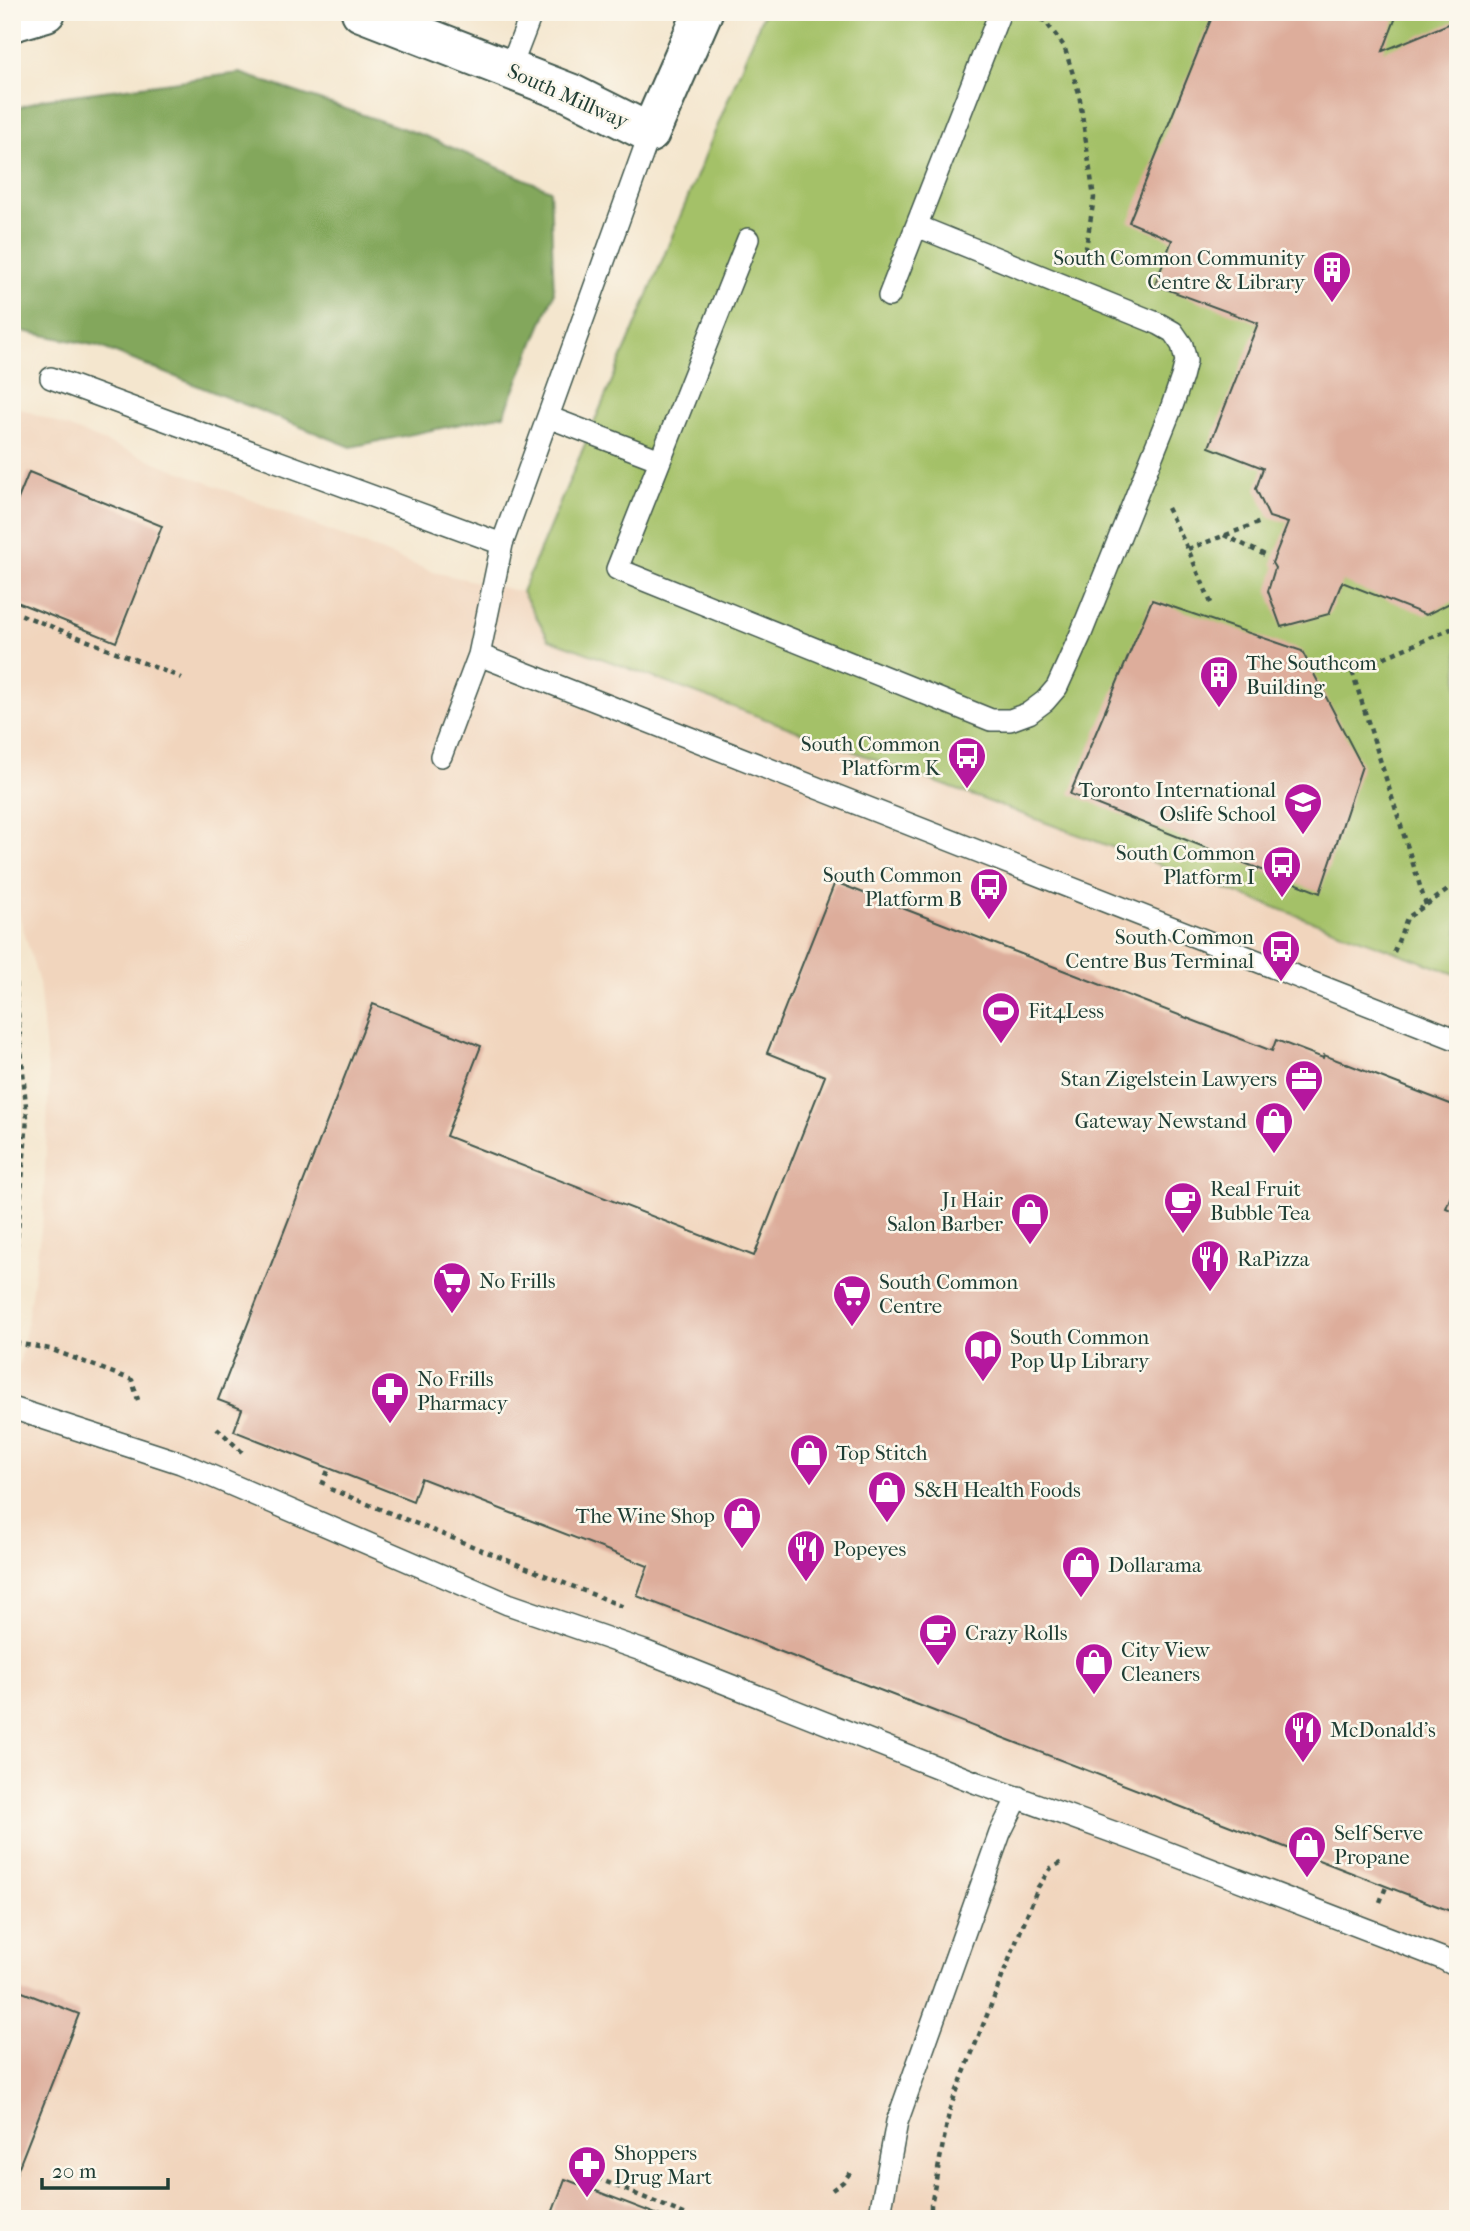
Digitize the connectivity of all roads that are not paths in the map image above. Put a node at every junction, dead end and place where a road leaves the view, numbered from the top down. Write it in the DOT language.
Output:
graph roads {
  1 [pos="46,12"];
  2 [pos="361,12"];
  3 [pos="532,12"];
  4 [pos="703,12"];
  5 [pos="1000,12"];
  6 [pos="12,22"];
  7 [pos="510,69"];
  8 [pos="650,133"];
  9 [pos="916,226"];
  10 [pos="748,239"];
  11 [pos="889,296"];
  12 [pos="51,378"];
  13 [pos="548,417"];
  14 [pos="660,460"];
  15 [pos="502,544"];
  16 [pos="479,656"];
  17 [pos="441,756"];
  18 [pos="1458,1040"];
  19 [pos="12,1408"];
  20 [pos="1018,1797"];
  21 [pos="1458,1967"];
  22 [pos="879,2219"];
  1 -- 6 [label="street"];
  2 -- 7 [label="street, South Millway"];
  3 -- 7 [label="lane"];
  4 -- 8 [label="street, South Millway"];
  5 -- 9 [label="lane"];
  7 -- 8 [label="street, South Millway"];
  8 -- 13 [label="lane"];
  9 -- 11 [label="lane"];
  9 -- 14 [label="lane"];
  10 -- 14 [label="lane"];
  12 -- 15 [label="lane"];
  13 -- 14 [label="lane"];
  13 -- 15 [label="lane"];
  15 -- 16 [label="lane"];
  16 -- 17 [label="lane"];
  16 -- 18 [label="lane"];
  19 -- 20 [label="lane"];
  20 -- 21 [label="lane"];
  20 -- 22 [label="lane"];
}
